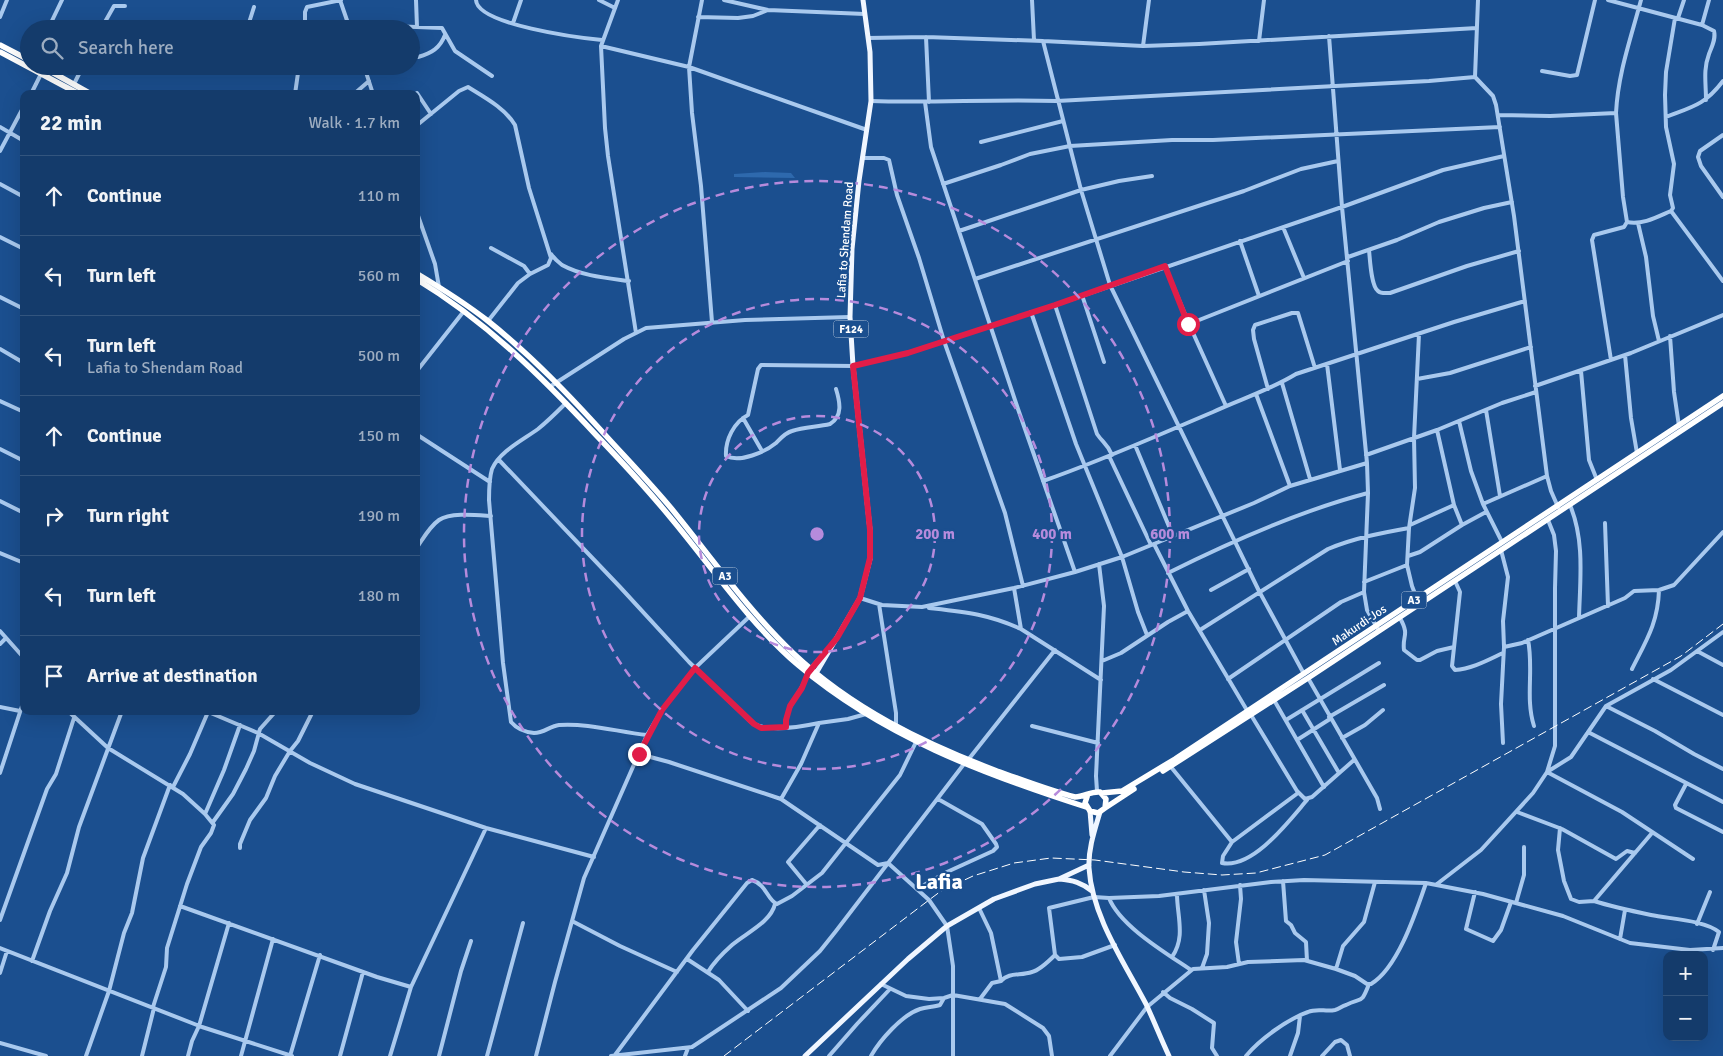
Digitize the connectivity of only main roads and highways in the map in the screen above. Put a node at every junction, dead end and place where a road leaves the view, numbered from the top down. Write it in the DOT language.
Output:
graph roads {
  1 [pos="863,0"];
  2 [pos="0,45"];
  3 [pos="0,52"];
  4 [pos="20,55"];
  5 [pos="20,63"];
  6 [pos="43,75"];
  7 [pos="58,75"];
  8 [pos="71,90"];
  9 [pos="84,90"];
  10 [pos="420,275"];
  11 [pos="420,282"];
  12 [pos="554,384"];
  13 [pos="1723,396"];
  14 [pos="1723,403"];
  15 [pos="1559,508"];
  16 [pos="1377,628"];
  17 [pos="812,673"];
  18 [pos="1306,676"];
  19 [pos="1249,714"];
  20 [pos="966,762"];
  21 [pos="1099,792"];
  22 [pos="1088,794"];
  23 [pos="1088,809"];
  24 [pos="1102,810"];
  25 [pos="1092,840"];
  26 [pos="1089,865"];
  27 [pos="1058,879"];
  28 [pos="1093,894"];
  29 [pos="805,1056"];
  30 [pos="1169,1056"];
  1 -- 17 [label="main road, Lafia to Shendam Road / F124"];
  2 -- 4 [label="highway"];
  3 -- 5 [label="highway"];
  6 -- 8 [label="highway"];
  7 -- 9 [label="highway"];
  10 -- 12 [label="highway, A3"];
  11 -- 12 [label="highway, A3"];
  12 -- 17 [label="highway, A3"];
  12 -- 17 [label="highway, A3"];
  13 -- 15 [label="highway, Makurdi-Jos / A3"];
  14 -- 15 [label="highway, Makurdi-Jos / A3"];
  15 -- 16 [label="highway, Makurdi-Jos / A3"];
  15 -- 16 [label="highway, Makurdi-Jos / A3"];
  16 -- 18 [label="highway, Makurdi-Jos / A3"];
  17 -- 20 [label="highway, A3"];
  17 -- 20 [label="highway, A3"];
  18 -- 19 [label="highway, Makurdi-Jos / A3"];
  18 -- 19 [label="highway, Makurdi-Jos / A3"];
  19 -- 21 [label="highway, Makurdi-Jos / A3"];
  19 -- 24 [label="highway, Makurdi-Jos / A3"];
  20 -- 22 [label="highway, A3"];
  20 -- 23 [label="highway, A3"];
  21 -- 22 [label="highway, A3"];
  21 -- 24 [label="highway"];
  22 -- 23 [label="highway"];
  23 -- 24 [label="highway, A3"];
  23 -- 25 [label="main road"];
  24 -- 25 [label="main road"];
  25 -- 26 [label="main road"];
  26 -- 27 [label="main road"];
  26 -- 28 [label="main road"];
  27 -- 28 [label="main road"];
  27 -- 29 [label="main road"];
  28 -- 30 [label="main road"];
}
